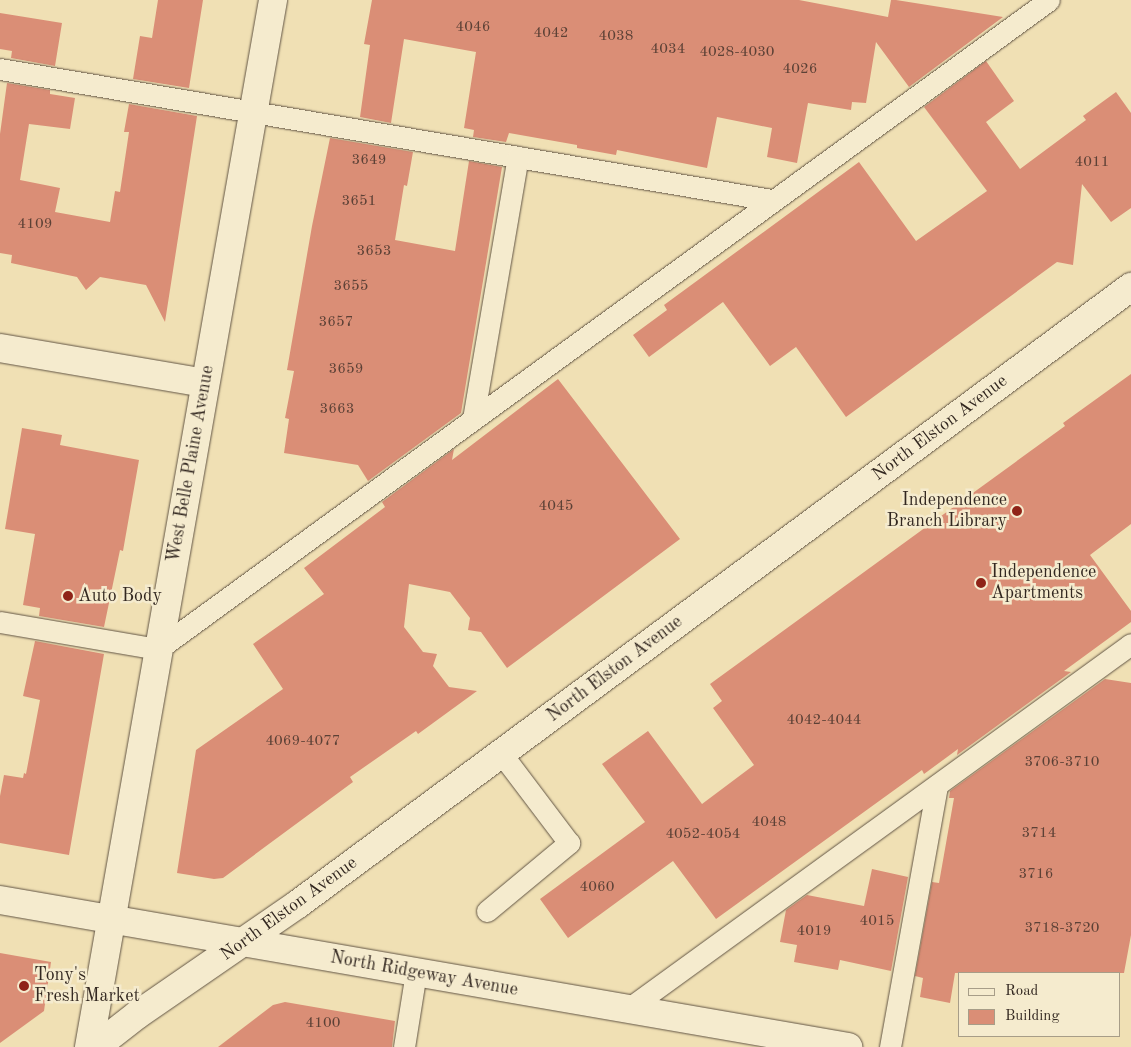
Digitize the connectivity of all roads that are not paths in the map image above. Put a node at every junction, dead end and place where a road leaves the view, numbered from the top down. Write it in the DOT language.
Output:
graph roads {
  1 [pos="273,0"];
  2 [pos="1048,0"];
  3 [pos="0,69"];
  4 [pos="253,112"];
  5 [pos="518,157"];
  6 [pos="771,200"];
  7 [pos="1131,287"];
  8 [pos="0,348"];
  9 [pos="205,383"];
  10 [pos="473,419"];
  11 [pos="0,622"];
  12 [pos="1131,644"];
  13 [pos="158,649"];
  14 [pos="501,753"];
  15 [pos="937,785"];
  16 [pos="0,900"];
  17 [pos="487,912"];
  18 [pos="111,919"];
  19 [pos="243,942"];
  20 [pos="416,972"];
  21 [pos="628,1009"];
  22 [pos="89,1047"];
  23 [pos="96,1047"];
  24 [pos="404,1047"];
  25 [pos="848,1047"];
  26 [pos="890,1047"];
  1 -- 4 [label="street, West Belle Plaine Avenue"];
  2 -- 6 [label="lane"];
  3 -- 4 [label="lane"];
  4 -- 5 [label="lane"];
  4 -- 9 [label="street, West Belle Plaine Avenue"];
  5 -- 6 [label="lane"];
  5 -- 10 [label="lane"];
  6 -- 10 [label="lane"];
  7 -- 14 [label="street, North Elston Avenue"];
  8 -- 9 [label="street"];
  9 -- 13 [label="street, West Belle Plaine Avenue"];
  10 -- 13 [label="lane"];
  11 -- 13 [label="lane"];
  12 -- 15 [label="lane"];
  13 -- 18 [label="street, West Belle Plaine Avenue"];
  14 -- 17 [label="lane"];
  14 -- 19 [label="street, North Elston Avenue"];
  15 -- 21 [label="lane"];
  15 -- 26 [label="lane"];
  16 -- 18 [label="street, North Ridgeway Avenue"];
  18 -- 19 [label="street, North Ridgeway Avenue"];
  18 -- 22 [label="street, West Belle Plaine Avenue"];
  19 -- 20 [label="street, North Ridgeway Avenue"];
  19 -- 23 [label="street, North Elston Avenue"];
  20 -- 21 [label="street, North Ridgeway Avenue"];
  20 -- 24 [label="lane"];
  21 -- 25 [label="street, North Ridgeway Avenue"];
}
